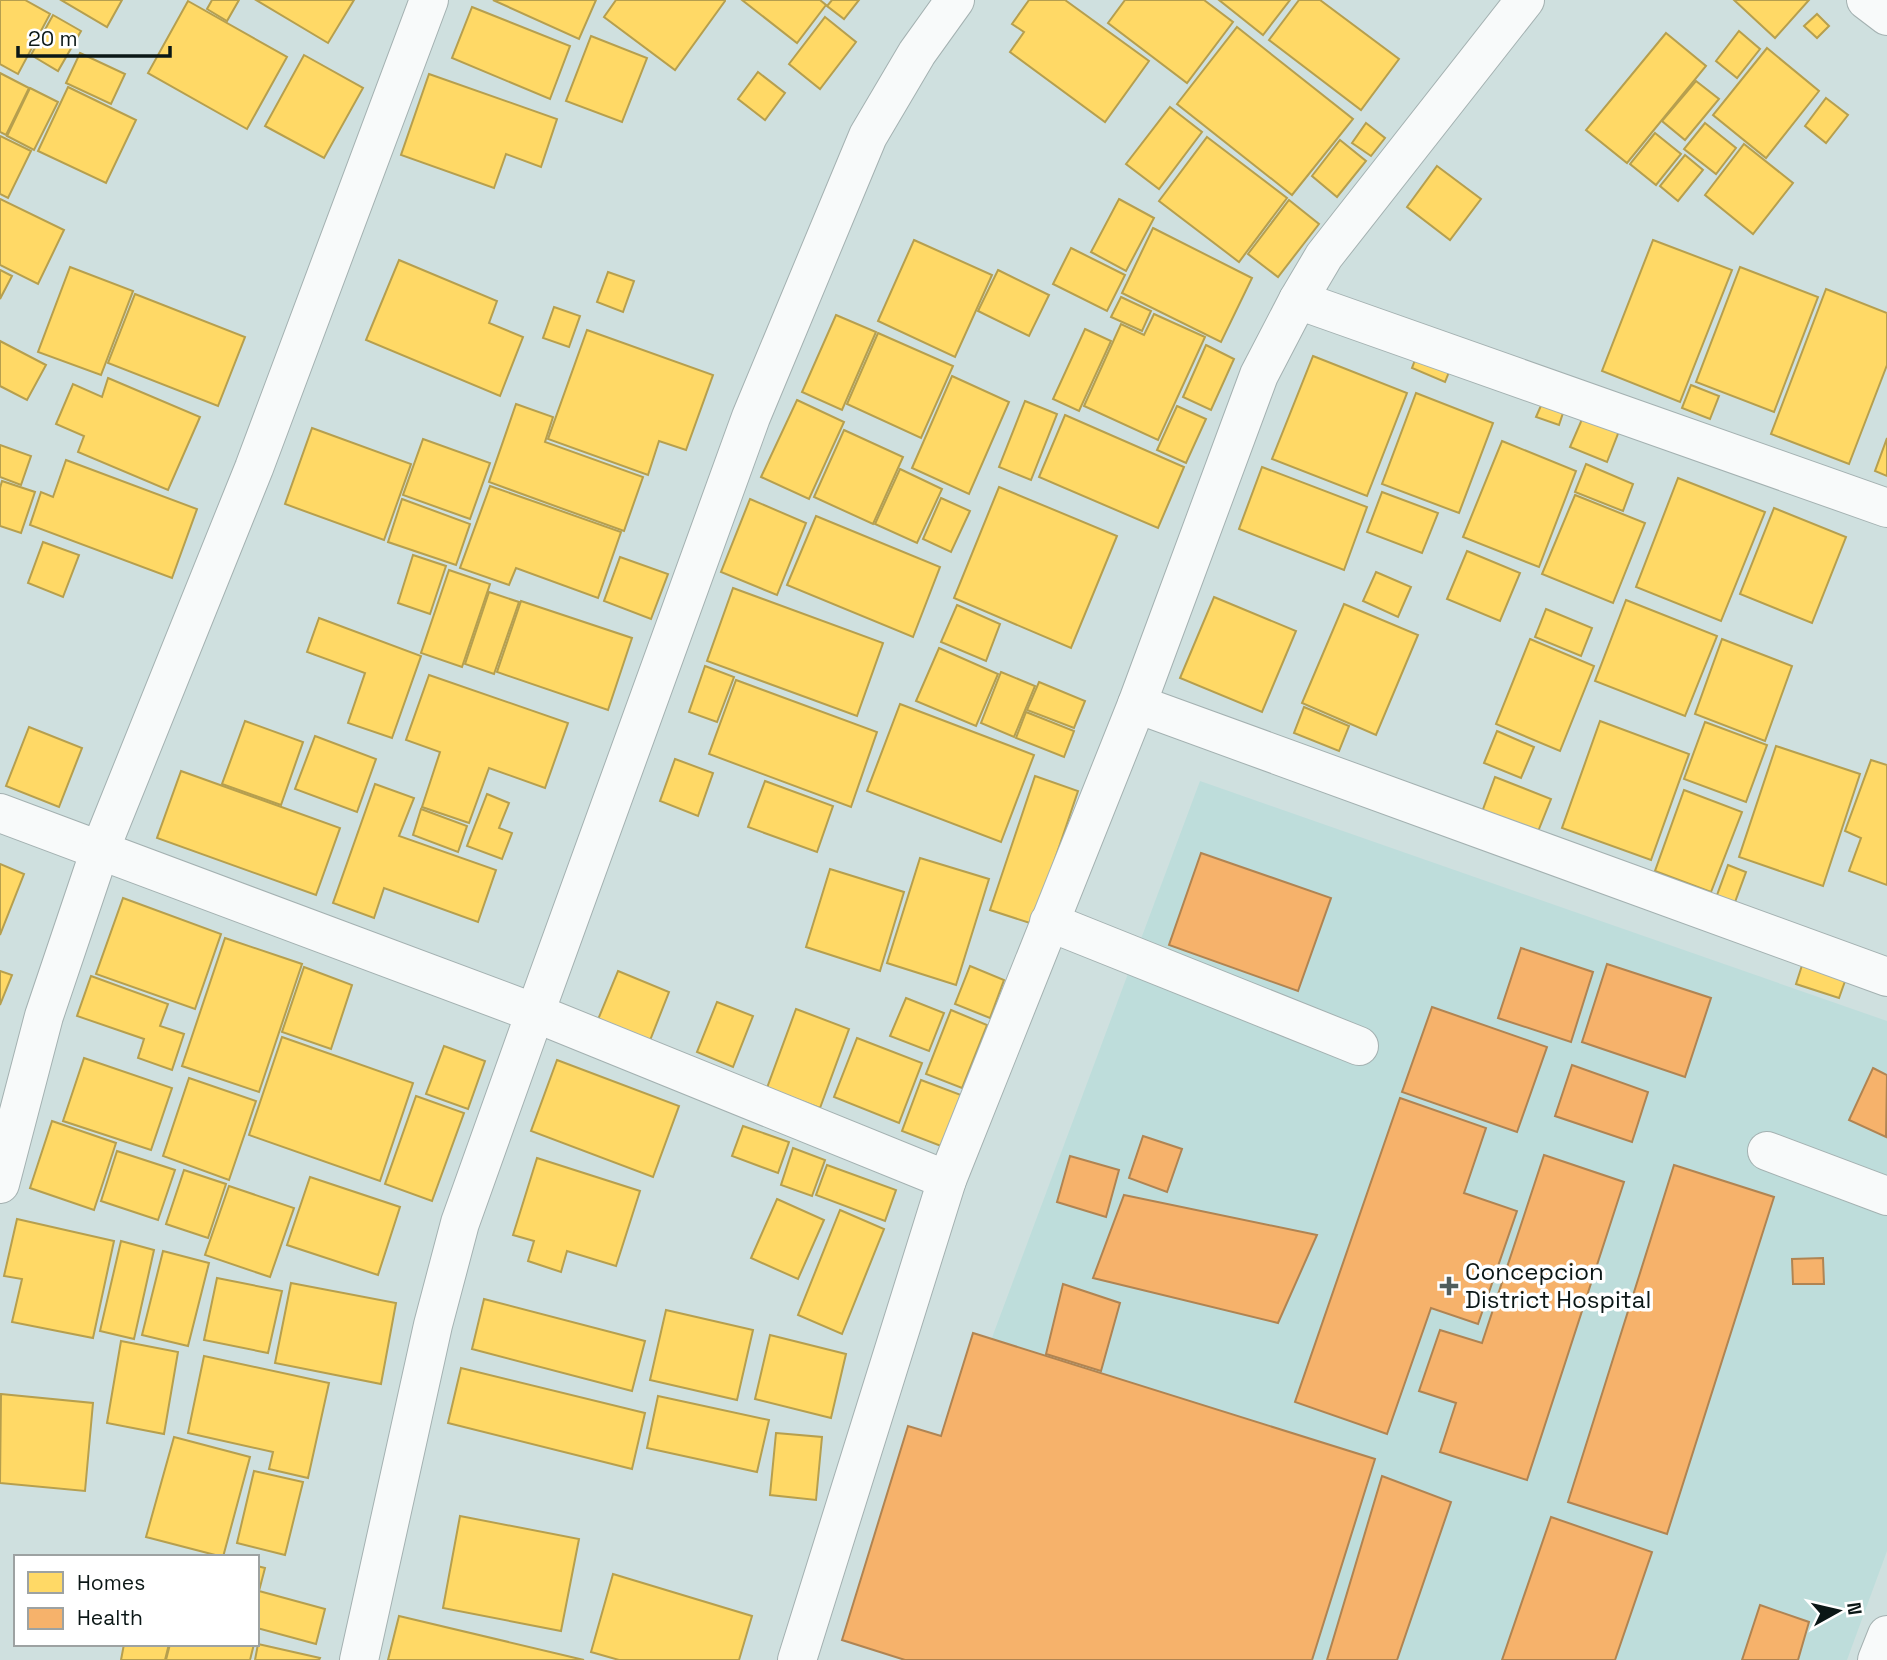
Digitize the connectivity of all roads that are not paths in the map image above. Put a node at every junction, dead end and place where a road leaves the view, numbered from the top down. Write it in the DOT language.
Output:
graph roads {
  1 [pos="429,0"];
  2 [pos="955,0"];
  3 [pos="1525,0"];
  4 [pos="1867,0"];
  5 [pos="1887,16"];
  6 [pos="1298,300"];
  7 [pos="1887,508"];
  8 [pos="1137,704"];
  9 [pos="0,813"];
  10 [pos="100,850"];
  11 [pos="1049,922"];
  12 [pos="1887,977"];
  13 [pos="535,1013"];
  14 [pos="1359,1046"];
  15 [pos="1767,1151"];
  16 [pos="947,1180"];
  17 [pos="0,1184"];
  18 [pos="1887,1196"];
  19 [pos="1887,1635"];
  20 [pos="359,1660"];
  21 [pos="797,1660"];
  22 [pos="1877,1660"];
  1 -- 10 [label="street"];
  2 -- 13 [label="street"];
  3 -- 6 [label="street"];
  4 -- 5 [label="street"];
  6 -- 7 [label="street"];
  6 -- 8 [label="street"];
  8 -- 11 [label="street"];
  8 -- 12 [label="street"];
  9 -- 10 [label="street"];
  10 -- 13 [label="street"];
  10 -- 17 [label="street"];
  11 -- 14 [label="street"];
  11 -- 16 [label="street"];
  13 -- 16 [label="street"];
  13 -- 20 [label="street"];
  15 -- 18 [label="street"];
  16 -- 21 [label="street"];
  19 -- 22 [label="street"];
}
